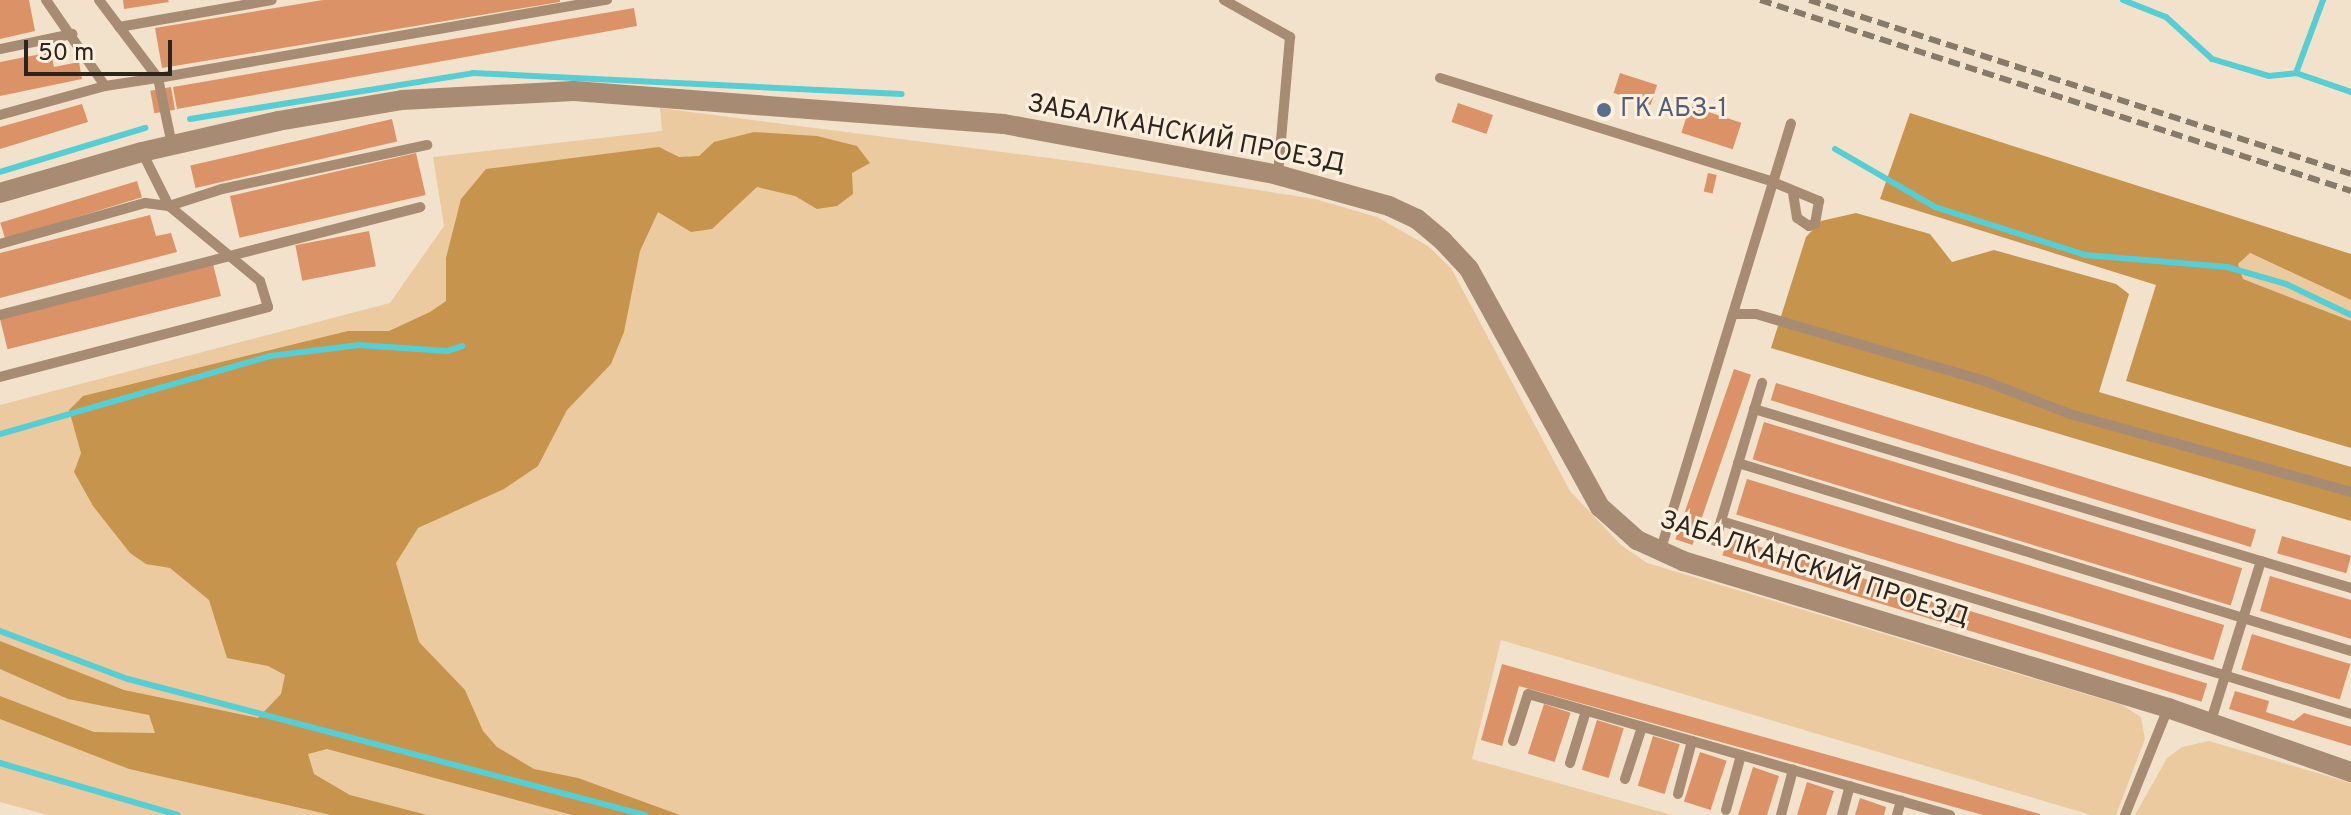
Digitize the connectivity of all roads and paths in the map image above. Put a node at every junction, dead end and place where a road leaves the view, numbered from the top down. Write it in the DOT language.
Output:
graph roads {
  1 [pos="46,0"];
  2 [pos="99,0"];
  3 [pos="272,0"];
  4 [pos="607,0"];
  5 [pos="1224,0"];
  6 [pos="119,27"];
  7 [pos="72,34"];
  8 [pos="0,49"];
  9 [pos="158,78"];
  10 [pos="1440,78"];
  11 [pos="105,86"];
  12 [pos="0,115"];
  13 [pos="1791,124"];
  14 [pos="172,145"];
  15 [pos="427,145"];
  16 [pos="142,152"];
  17 [pos="1278,175"];
  18 [pos="1773,182"];
  19 [pos="0,193"];
  20 [pos="1793,193"];
  21 [pos="169,206"];
  22 [pos="420,207"];
  23 [pos="0,244"];
  24 [pos="226,255"];
  25 [pos="1735,314"];
  26 [pos="0,315"];
  27 [pos="0,377"];
  28 [pos="1762,383"];
  29 [pos="1754,409"];
  30 [pos="1738,463"];
  31 [pos="2351,492"];
  32 [pos="1721,521"];
  33 [pos="1715,541"];
  34 [pos="1660,552"];
  35 [pos="2261,561"];
  36 [pos="2351,588"];
  37 [pos="2243,619"];
  38 [pos="2351,651"];
  39 [pos="2226,676"];
  40 [pos="2168,708"];
  41 [pos="1586,711"];
  42 [pos="2351,714"];
  43 [pos="2210,724"];
  44 [pos="1642,727"];
  45 [pos="1513,741"];
  46 [pos="1692,741"];
  47 [pos="1741,755"];
  48 [pos="1570,763"];
  49 [pos="1793,770"];
  50 [pos="2351,772"];
  51 [pos="1625,779"];
  52 [pos="1850,786"];
  53 [pos="1678,794"];
  54 [pos="1901,801"];
  55 [pos="1726,810"];
  56 [pos="1781,815"];
  57 [pos="1842,815"];
  58 [pos="1897,815"];
  59 [pos="1950,815"];
  60 [pos="2125,815"];
  1 -- 7 [label="lane"];
  2 -- 6 [label="lane"];
  3 -- 6 [label="lane"];
  4 -- 9 [label="lane"];
  5 -- 17 [label="lane"];
  6 -- 9 [label="lane"];
  7 -- 8 [label="lane"];
  7 -- 11 [label="lane"];
  9 -- 11 [label="lane"];
  9 -- 14 [label="lane"];
  10 -- 18 [label="lane"];
  11 -- 12 [label="lane"];
  13 -- 18 [label="lane"];
  14 -- 16 [label="street, ЗАБАЛКАНСКИЙ ПРОЕЗД"];
  14 -- 17 [label="street, ЗАБАЛКАНСКИЙ ПРОЕЗД"];
  15 -- 21 [label="lane"];
  16 -- 19 [label="street, ЗАБАЛКАНСКИЙ ПРОЕЗД"];
  16 -- 21 [label="lane"];
  17 -- 34 [label="street, ЗАБАЛКАНСКИЙ ПРОЕЗД"];
  18 -- 20 [label="lane"];
  18 -- 25 [label="lane"];
  21 -- 23 [label="lane"];
  21 -- 24 [label="lane"];
  22 -- 24 [label="lane"];
  24 -- 26 [label="lane"];
  24 -- 27 [label="lane"];
  25 -- 31 [label="lane"];
  25 -- 34 [label="lane"];
  28 -- 29 [label="lane"];
  29 -- 30 [label="lane"];
  29 -- 35 [label="lane"];
  30 -- 32 [label="lane"];
  30 -- 37 [label="lane"];
  32 -- 33 [label="lane"];
  32 -- 39 [label="lane"];
  34 -- 40 [label="street, ЗАБАЛКАНСКИЙ ПРОЕЗД"];
  35 -- 36 [label="lane"];
  35 -- 37 [label="lane"];
  37 -- 38 [label="lane"];
  37 -- 39 [label="lane"];
  39 -- 42 [label="lane"];
  39 -- 43 [label="lane"];
  40 -- 43 [label="street, ЗАБАЛКАНСКИЙ ПРОЕЗД"];
  40 -- 60 [label="lane"];
  41 -- 44 [label="lane"];
  41 -- 45 [label="lane"];
  41 -- 48 [label="lane"];
  43 -- 50 [label="street, ЗАБАЛКАНСКИЙ ПРОЕЗД"];
  44 -- 46 [label="lane"];
  44 -- 51 [label="lane"];
  46 -- 47 [label="lane"];
  46 -- 53 [label="lane"];
  47 -- 49 [label="lane"];
  47 -- 55 [label="lane"];
  49 -- 52 [label="lane"];
  49 -- 56 [label="lane"];
  52 -- 54 [label="lane"];
  52 -- 57 [label="lane"];
  54 -- 58 [label="lane"];
  54 -- 59 [label="lane"];
}
